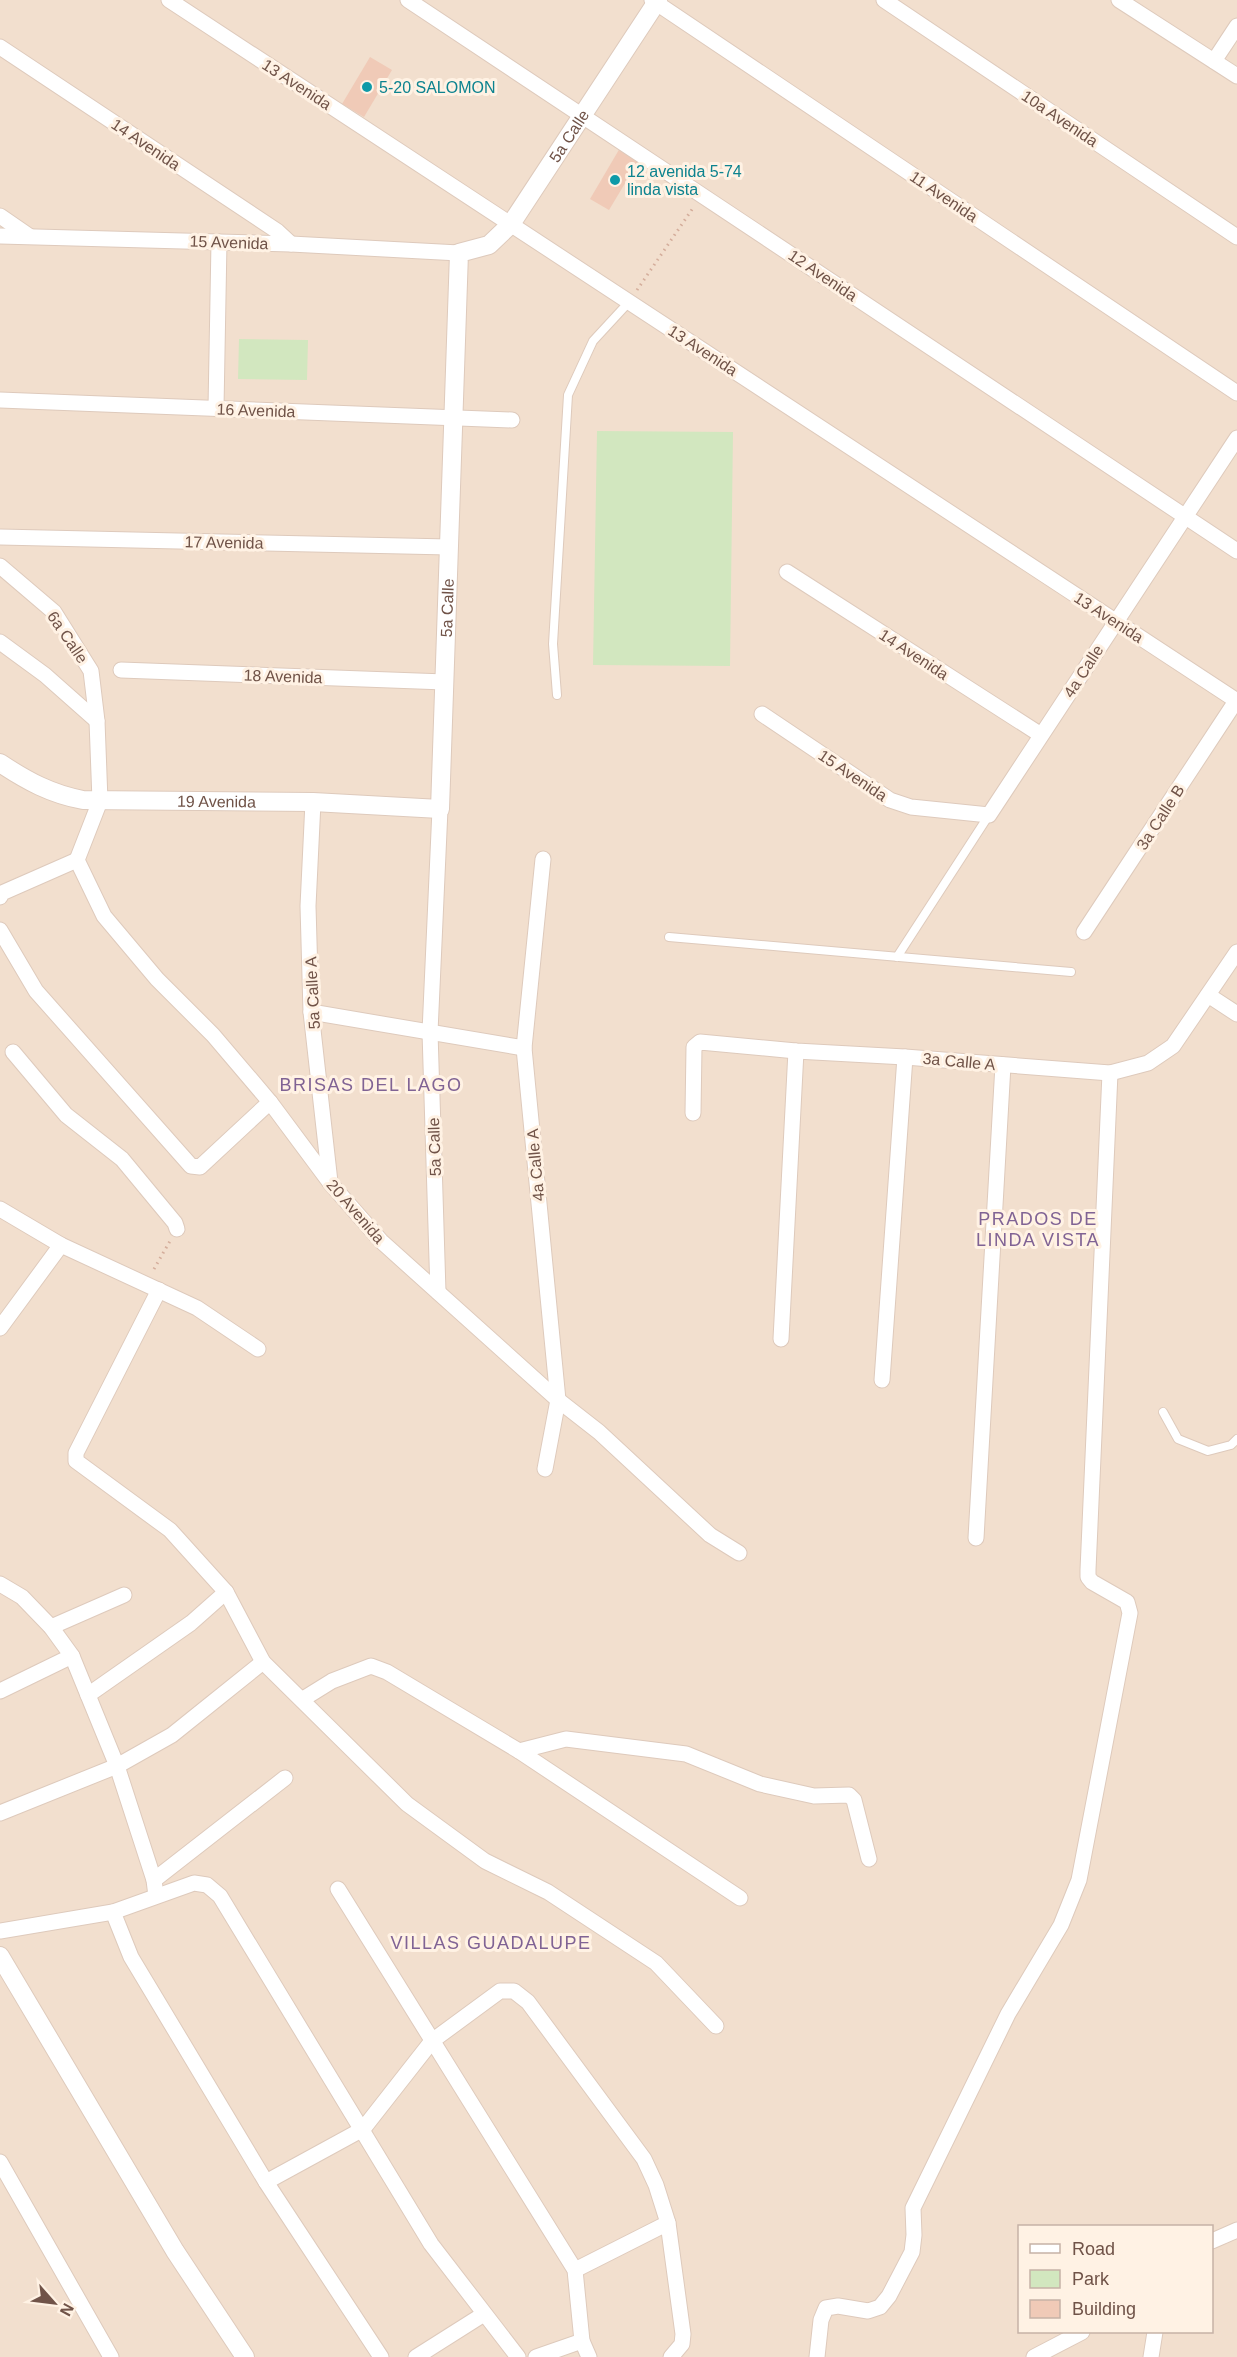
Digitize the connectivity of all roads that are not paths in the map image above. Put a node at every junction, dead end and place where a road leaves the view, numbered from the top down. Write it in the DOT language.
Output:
graph roads {
  1 [pos="169,0"];
  2 [pos="408,0"];
  3 [pos="884,0"];
  4 [pos="1119,0"];
  5 [pos="655,1"];
  6 [pos="1237,26"];
  7 [pos="0,47"];
  8 [pos="1214,61"];
  9 [pos="1237,76"];
  10 [pos="583,115"];
  11 [pos="0,216"];
  12 [pos="511,224"];
  13 [pos="1236,234"];
  14 [pos="0,236"];
  15 [pos="29,236"];
  16 [pos="219,242"];
  17 [pos="291,244"];
  18 [pos="459,253"];
  19 [pos="629,302"];
  20 [pos="1237,393"];
  21 [pos="0,400"];
  22 [pos="216,408"];
  23 [pos="453,417"];
  24 [pos="512,420"];
  25 [pos="1237,438"];
  26 [pos="1185,516"];
  27 [pos="0,537"];
  28 [pos="449,547"];
  29 [pos="1237,550"];
  30 [pos="0,566"];
  31 [pos="787,572"];
  32 [pos="1116,622"];
  33 [pos="0,642"];
  34 [pos="121,670"];
  35 [pos="445,682"];
  36 [pos="557,695"];
  37 [pos="1237,701"];
  38 [pos="762,714"];
  39 [pos="97,721"];
  40 [pos="1041,735"];
  41 [pos="0,763"];
  42 [pos="100,801"];
  43 [pos="313,802"];
  44 [pos="440,809"];
  45 [pos="989,815"];
  46 [pos="543,859"];
  47 [pos="77,860"];
  48 [pos="0,897"];
  49 [pos="0,930"];
  50 [pos="1084,932"];
  51 [pos="669,937"];
  52 [pos="1237,952"];
  53 [pos="897,957"];
  54 [pos="1071,972"];
  55 [pos="1208,995"];
  56 [pos="311,1012"];
  57 [pos="1237,1014"];
  58 [pos="430,1032"];
  59 [pos="524,1048"];
  60 [pos="796,1051"];
  61 [pos="13,1052"];
  62 [pos="904,1057"];
  63 [pos="1003,1065"];
  64 [pos="1110,1073"];
  65 [pos="270,1102"];
  66 [pos="693,1113"];
  67 [pos="331,1184"];
  68 [pos="0,1209"];
  69 [pos="177,1229"];
  70 [pos="61,1245"];
  71 [pos="152,1287"];
  72 [pos="438,1292"];
  73 [pos="0,1328"];
  74 [pos="781,1339"];
  75 [pos="258,1349"];
  76 [pos="882,1380"];
  77 [pos="558,1400"];
  78 [pos="1163,1412"];
  79 [pos="1237,1439"];
  80 [pos="545,1469"];
  81 [pos="976,1538"];
  82 [pos="739,1553"];
  83 [pos="0,1584"];
  84 [pos="226,1592"];
  85 [pos="124,1595"];
  86 [pos="51,1627"];
  87 [pos="72,1656"];
  88 [pos="263,1662"];
  89 [pos="0,1691"];
  90 [pos="88,1695"];
  91 [pos="303,1699"];
  92 [pos="519,1751"];
  93 [pos="117,1766"];
  94 [pos="285,1778"];
  95 [pos="0,1813"];
  96 [pos="869,1859"];
  97 [pos="154,1880"];
  98 [pos="338,1889"];
  99 [pos="156,1896"];
  100 [pos="740,1898"];
  101 [pos="113,1912"];
  102 [pos="0,1931"];
  103 [pos="0,1956"];
  104 [pos="716,2026"];
  105 [pos="432,2041"];
  106 [pos="363,2129"];
  107 [pos="0,2162"];
  108 [pos="266,2182"];
  109 [pos="668,2223"];
  110 [pos="1237,2230"];
  111 [pos="1213,2241"];
  112 [pos="575,2270"];
  113 [pos="484,2314"];
  114 [pos="1079,2333"];
  115 [pos="1155,2333"];
  116 [pos="582,2341"];
  117 [pos="1057,2350"];
  118 [pos="111,2357"];
  119 [pos="245,2357"];
  120 [pos="381,2357"];
  121 [pos="416,2357"];
  122 [pos="518,2357"];
  123 [pos="536,2357"];
  124 [pos="589,2357"];
  125 [pos="671,2357"];
  126 [pos="817,2357"];
  127 [pos="1034,2357"];
  128 [pos="1151,2357"];
  1 -- 12 [label="street, 13 Avenida"];
  2 -- 10 [label="street, 12 Avenida"];
  3 -- 13 [label="street, 10a Avenida"];
  4 -- 8 [label="street"];
  5 -- 10 [label="street, 5a Calle"];
  5 -- 20 [label="street, 11 Avenida"];
  6 -- 8 [label="street"];
  7 -- 17 [label="street, 14 Avenida"];
  8 -- 9 [label="street"];
  10 -- 12 [label="street, 5a Calle"];
  10 -- 26 [label="street, 12 Avenida"];
  11 -- 15 [label="street"];
  12 -- 18 [label="street, 5a Calle"];
  12 -- 19 [label="street, 13 Avenida"];
  14 -- 15 [label="street, 15 Avenida"];
  15 -- 16 [label="street, 15 Avenida"];
  16 -- 17 [label="street, 15 Avenida"];
  16 -- 22 [label="street"];
  17 -- 18 [label="street, 15 Avenida"];
  18 -- 23 [label="street, 5a Calle"];
  19 -- 32 [label="street, 13 Avenida"];
  19 -- 36 [label="lane"];
  21 -- 22 [label="street, 16 Avenida"];
  22 -- 23 [label="street, 16 Avenida"];
  23 -- 24 [label="street, 16 Avenida"];
  23 -- 28 [label="street, 5a Calle"];
  25 -- 26 [label="street, 4a Calle"];
  26 -- 29 [label="street, 12 Avenida"];
  26 -- 32 [label="street, 4a Calle"];
  27 -- 28 [label="street, 17 Avenida"];
  28 -- 35 [label="street, 5a Calle"];
  30 -- 39 [label="street, 6a Calle"];
  31 -- 40 [label="street, 14 Avenida"];
  32 -- 37 [label="street, 13 Avenida"];
  32 -- 40 [label="street, 4a Calle"];
  33 -- 39 [label="street"];
  34 -- 35 [label="street, 18 Avenida"];
  35 -- 44 [label="street, 5a Calle"];
  37 -- 50 [label="street, 3a Calle B"];
  38 -- 45 [label="street, 15 Avenida"];
  39 -- 42 [label="street, 6a Calle"];
  40 -- 45 [label="street, 4a Calle"];
  41 -- 42 [label="street, 19 Avenida"];
  42 -- 43 [label="street, 19 Avenida"];
  42 -- 47 [label="street"];
  43 -- 44 [label="street, 19 Avenida"];
  43 -- 56 [label="street, 5a Calle A"];
  44 -- 58 [label="street, 5a Calle"];
  45 -- 53 [label="lane"];
  46 -- 59 [label="street, 4a Calle A"];
  47 -- 48 [label="street"];
  47 -- 65 [label="street, 20 Avenida"];
  49 -- 65 [label="street"];
  51 -- 53 [label="lane"];
  52 -- 55 [label="street, 3a Calle A"];
  53 -- 54 [label="lane"];
  55 -- 57 [label="street"];
  55 -- 64 [label="street, 3a Calle A"];
  56 -- 58 [label="street"];
  56 -- 67 [label="street, 5a Calle A"];
  58 -- 59 [label="street"];
  58 -- 72 [label="street, 5a Calle"];
  59 -- 77 [label="street, 4a Calle A"];
  60 -- 62 [label="street, 3a Calle A"];
  60 -- 66 [label="street, 3a Calle A"];
  60 -- 74 [label="street"];
  61 -- 69 [label="street"];
  62 -- 63 [label="street, 3a Calle A"];
  62 -- 76 [label="street"];
  63 -- 64 [label="street, 3a Calle A"];
  63 -- 81 [label="street"];
  64 -- 126 [label="street"];
  65 -- 67 [label="street, 20 Avenida"];
  67 -- 72 [label="street, 20 Avenida"];
  68 -- 70 [label="street"];
  70 -- 71 [label="street"];
  70 -- 73 [label="street"];
  71 -- 75 [label="street"];
  71 -- 84 [label="street"];
  72 -- 77 [label="street, 20 Avenida"];
  77 -- 80 [label="street, 4a Calle A"];
  77 -- 82 [label="street, 20 Avenida"];
  78 -- 79 [label="lane"];
  83 -- 86 [label="street"];
  84 -- 88 [label="street"];
  84 -- 90 [label="street"];
  85 -- 86 [label="street"];
  86 -- 87 [label="street"];
  87 -- 89 [label="street"];
  87 -- 90 [label="street"];
  88 -- 91 [label="street"];
  88 -- 93 [label="street"];
  90 -- 93 [label="street"];
  91 -- 92 [label="street"];
  91 -- 104 [label="street"];
  92 -- 96 [label="street"];
  92 -- 100 [label="street"];
  93 -- 95 [label="street"];
  93 -- 97 [label="street"];
  94 -- 97 [label="street"];
  97 -- 99 [label="street"];
  98 -- 105 [label="street"];
  99 -- 101 [label="street"];
  99 -- 106 [label="street"];
  101 -- 102 [label="street"];
  101 -- 108 [label="street"];
  103 -- 119 [label="street"];
  105 -- 106 [label="street"];
  105 -- 109 [label="street"];
  105 -- 112 [label="street"];
  106 -- 108 [label="street"];
  106 -- 113 [label="street"];
  107 -- 118 [label="street"];
  108 -- 120 [label="street"];
  109 -- 112 [label="street"];
  109 -- 125 [label="street"];
  110 -- 111 [label="street"];
  112 -- 116 [label="street"];
  113 -- 121 [label="street"];
  113 -- 122 [label="street"];
  114 -- 117 [label="street"];
  115 -- 128 [label="street"];
  116 -- 123 [label="street"];
  116 -- 124 [label="street"];
  117 -- 127 [label="street"];
}
